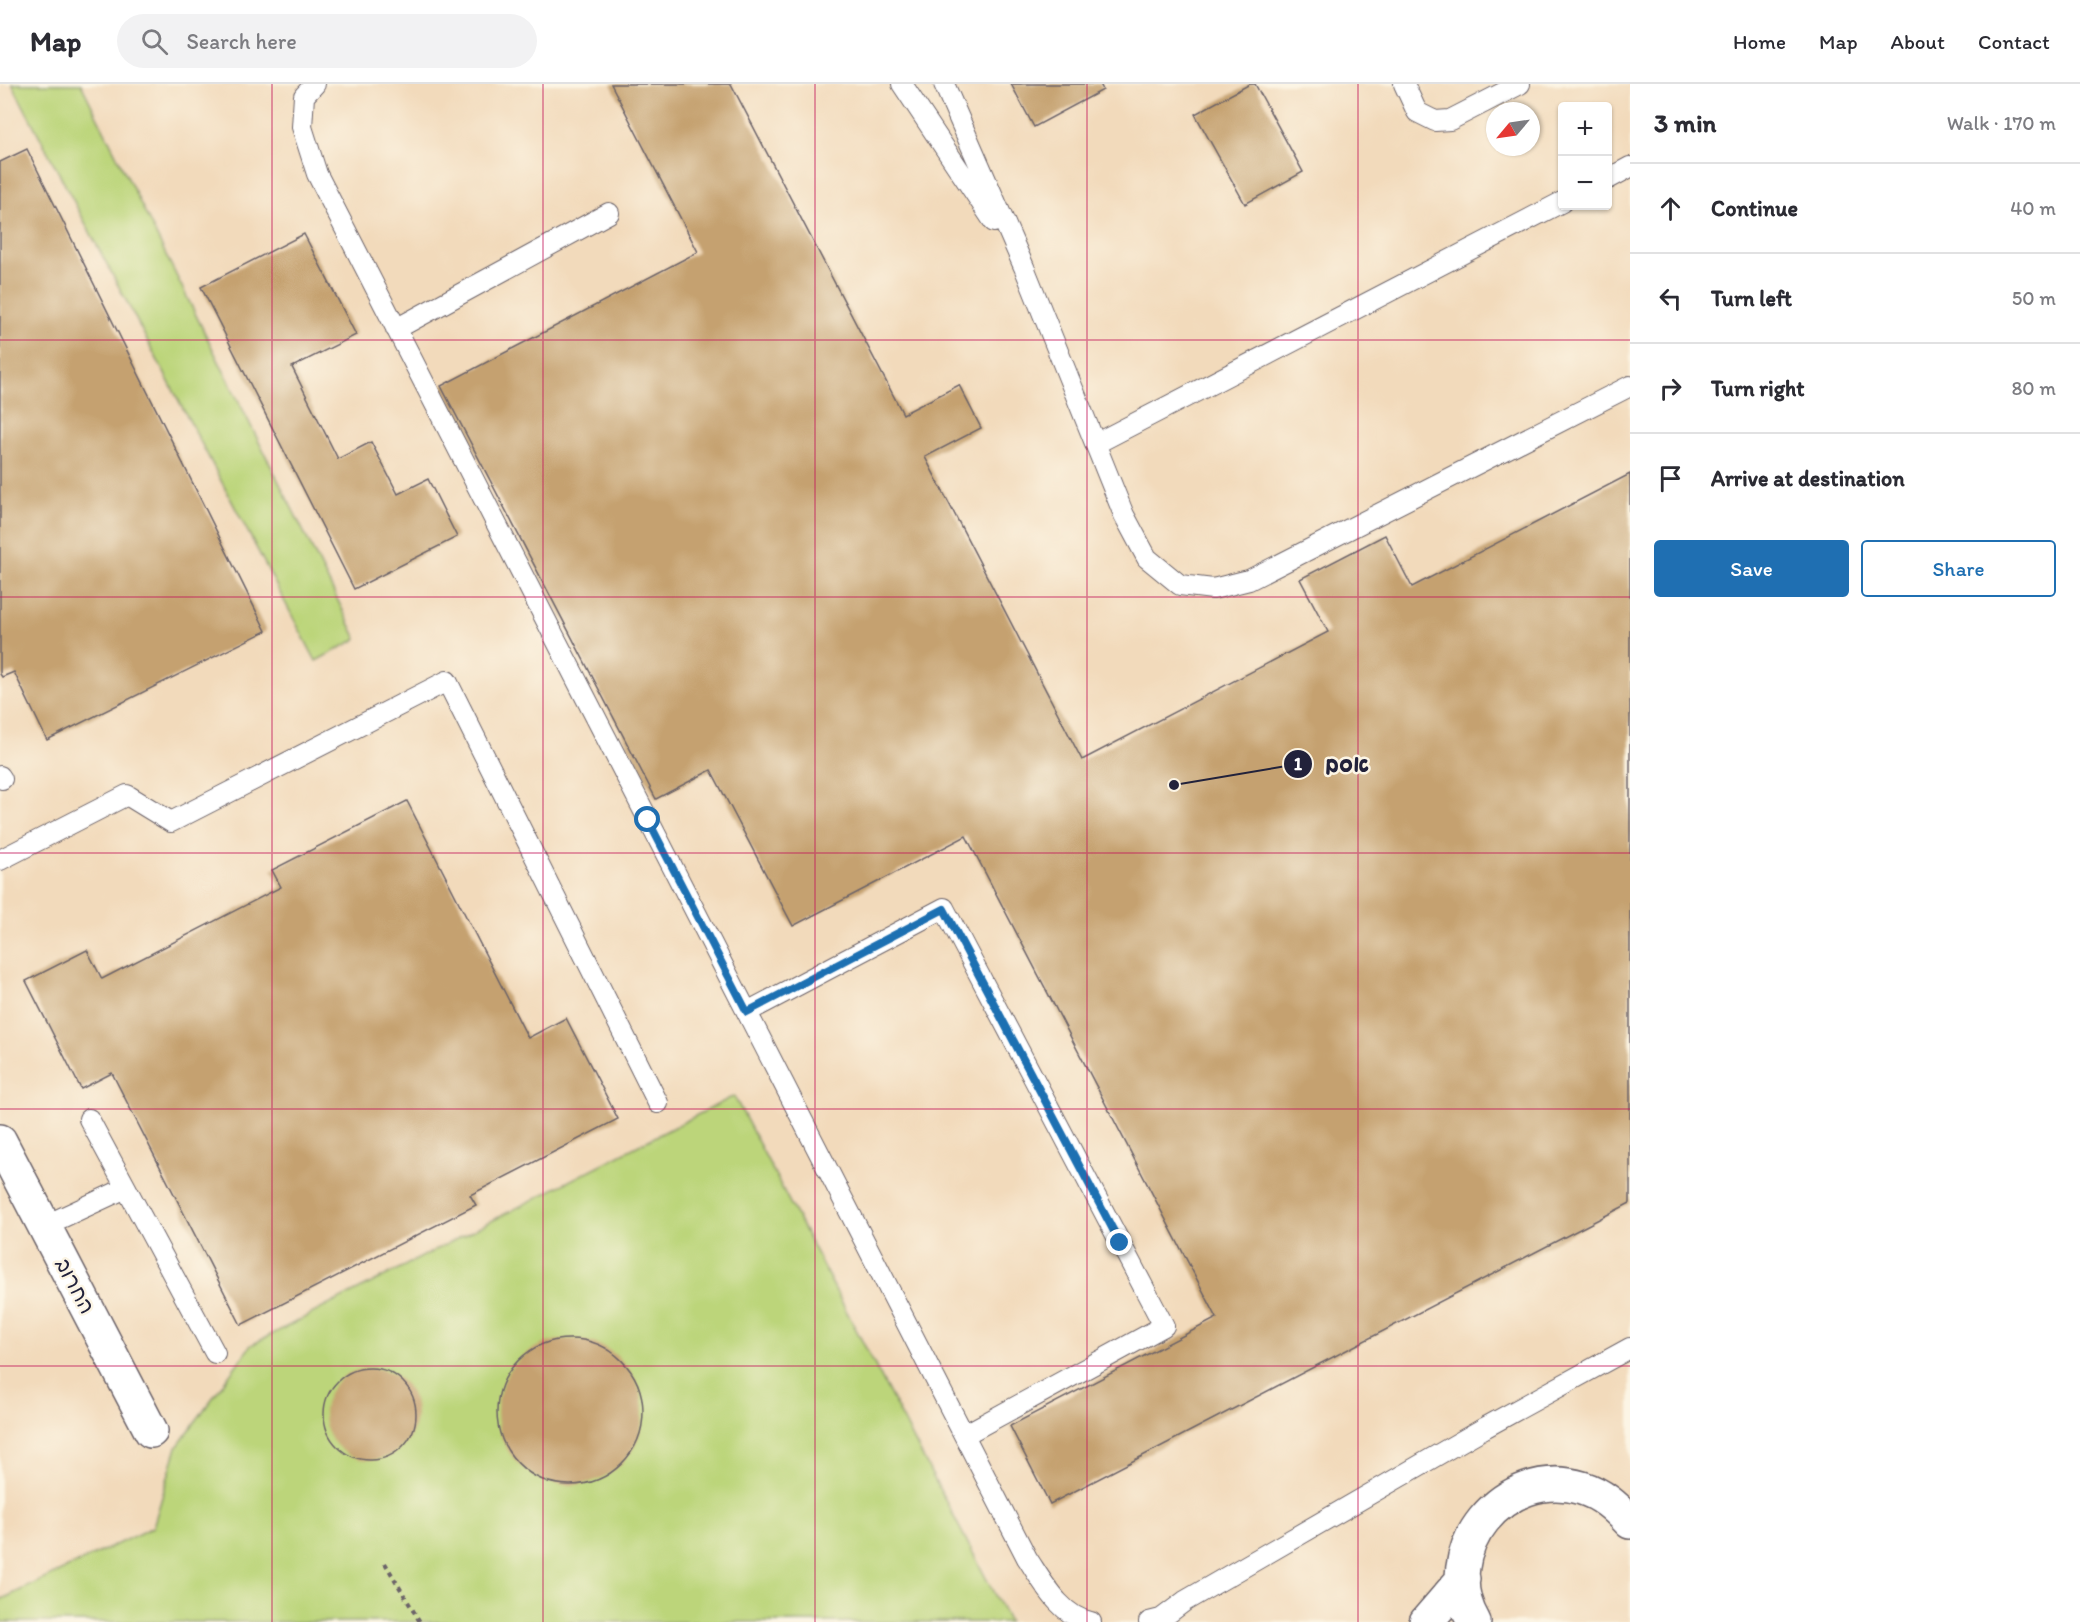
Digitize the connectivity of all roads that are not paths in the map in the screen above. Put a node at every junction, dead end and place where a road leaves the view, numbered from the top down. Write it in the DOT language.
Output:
graph roads {
  1 [pos="315,84"];
  2 [pos="902,84"];
  3 [pos="944,84"];
  4 [pos="1404,84"];
  5 [pos="1520,84"];
  6 [pos="1630,167"];
  7 [pos="1612,177"];
  8 [pos="1558,205"];
  9 [pos="609,213"];
  10 [pos="1024,267"];
  11 [pos="396,329"];
  12 [pos="1630,386"];
  13 [pos="1095,444"];
  14 [pos="21,849"];
  15 [pos="0,855"];
  16 [pos="0,860"];
  17 [pos="747,1012"];
  18 [pos="658,1103"];
  19 [pos="89,1119"];
  20 [pos="0,1141"];
  21 [pos="126,1188"];
  22 [pos="44,1226"];
  23 [pos="1630,1348"];
  24 [pos="215,1353"];
  25 [pos="151,1431"];
  26 [pos="964,1435"];
  27 [pos="1623,1508"];
  28 [pos="1463,1579"];
  29 [pos="1092,1622"];
  30 [pos="1149,1622"];
  31 [pos="1426,1622"];
  32 [pos="1474,1622"];
  1 -- 11 [label="lane"];
  2 -- 10 [label="lane"];
  3 -- 10 [label="lane"];
  4 -- 5 [label="lane"];
  6 -- 7 [label="lane"];
  8 -- 13 [label="lane"];
  9 -- 11 [label="lane"];
  10 -- 13 [label="lane"];
  11 -- 17 [label="lane"];
  12 -- 13 [label="lane"];
  14 -- 15 [label="lane"];
  14 -- 16 [label="lane"];
  14 -- 18 [label="lane"];
  17 -- 26 [label="lane"];
  17 -- 26 [label="lane"];
  19 -- 21 [label="lane"];
  20 -- 22 [label="street, החרוב"];
  21 -- 22 [label="lane"];
  21 -- 24 [label="lane"];
  22 -- 25 [label="street, החרוב"];
  23 -- 30 [label="lane"];
  26 -- 29 [label="lane"];
  27 -- 28 [label="street"];
  28 -- 31 [label="street"];
  28 -- 32 [label="street"];
}
